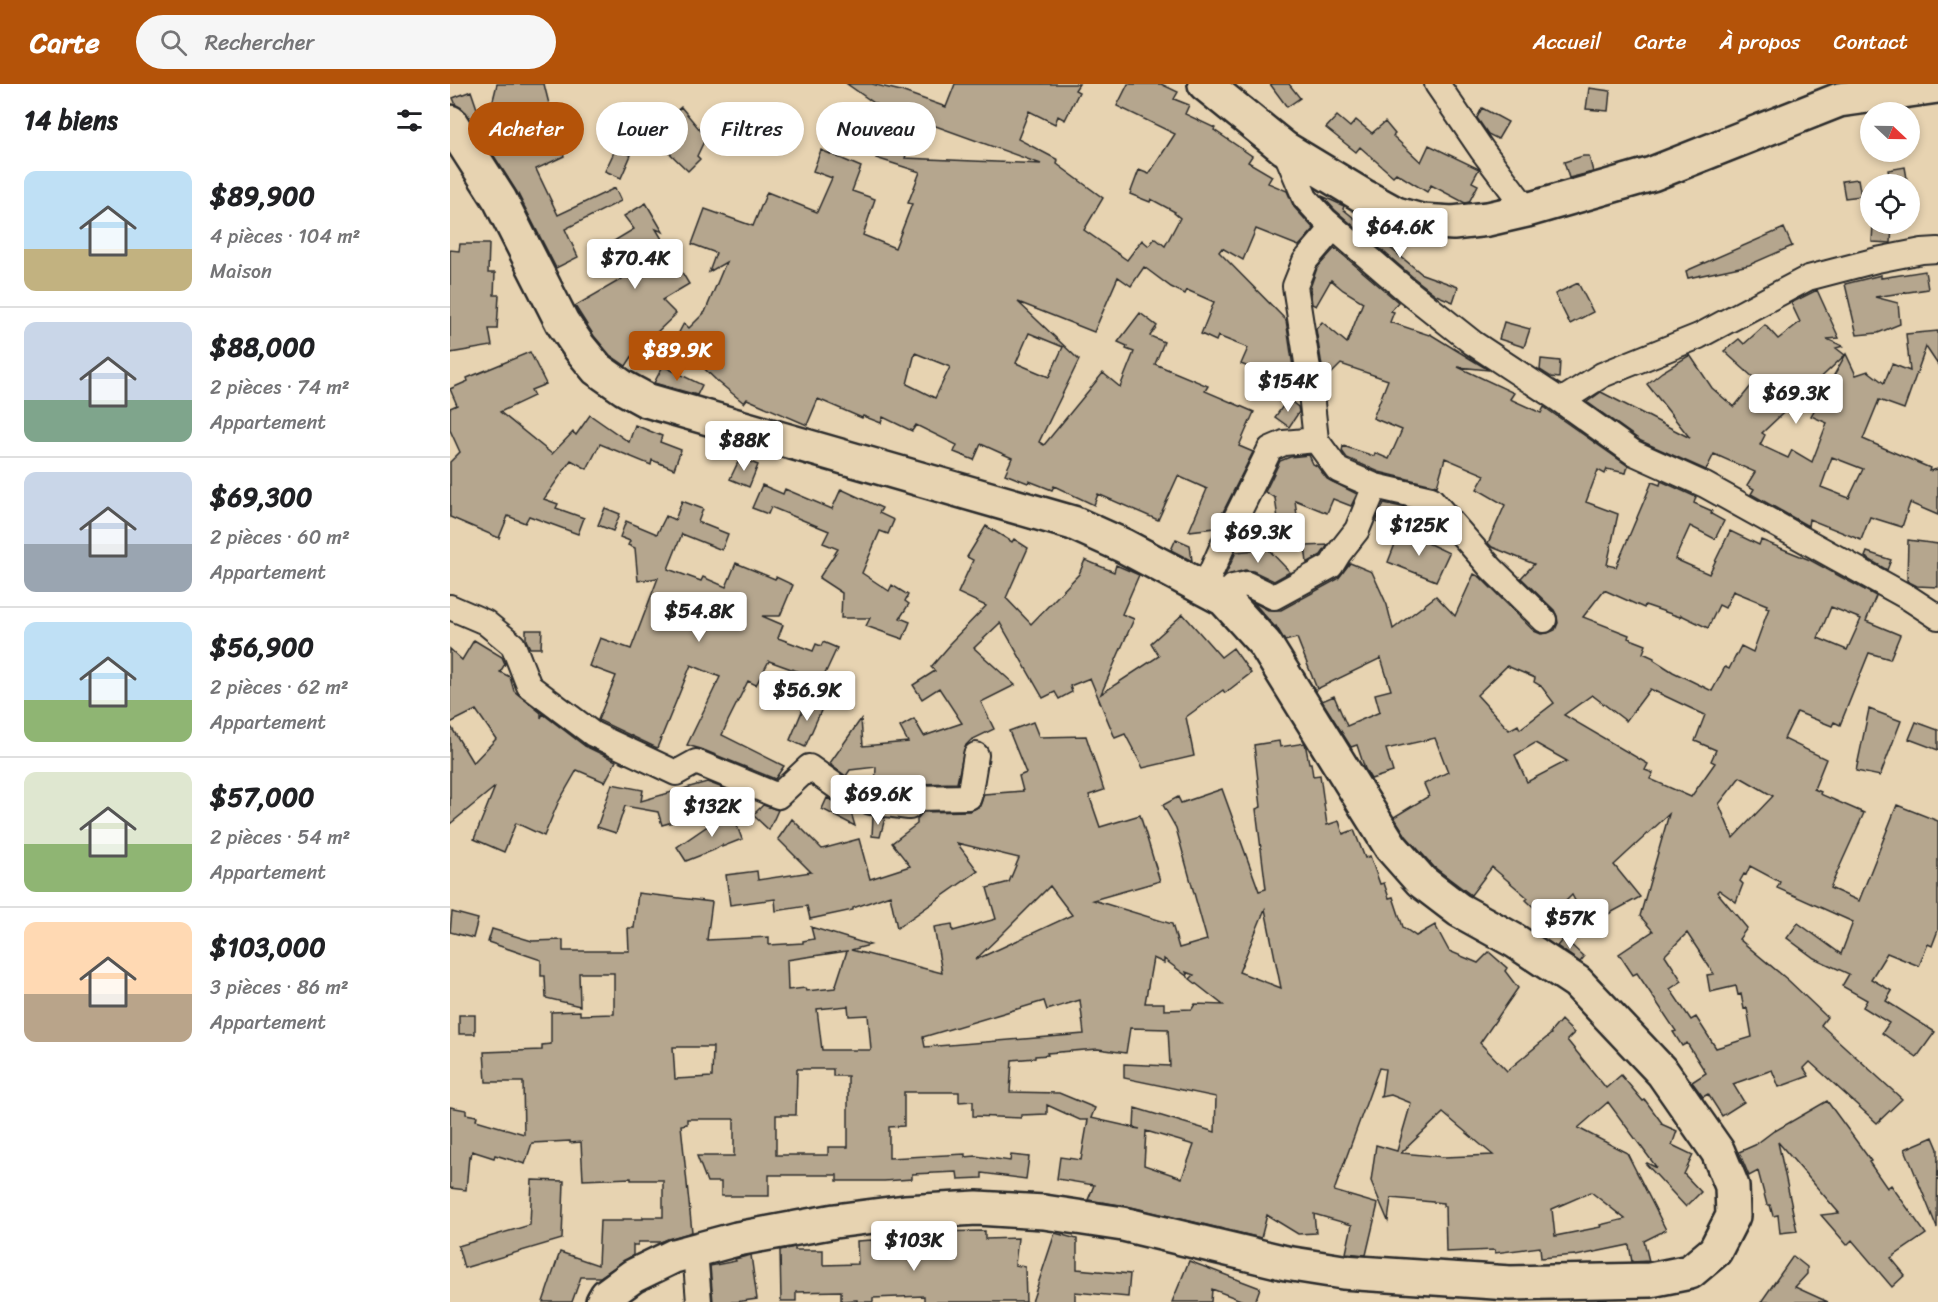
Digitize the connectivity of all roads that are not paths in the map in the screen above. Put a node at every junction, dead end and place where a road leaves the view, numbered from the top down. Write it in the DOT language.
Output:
graph roads {
  1 [pos="1205,84"];
  2 [pos="1437,84"];
  3 [pos="1938,86"];
  4 [pos="1906,87"];
  5 [pos="450,122"];
  6 [pos="1284,148"];
  7 [pos="1527,210"];
  8 [pos="1333,228"];
  9 [pos="1938,250"];
  10 [pos="1561,401"];
  11 [pos="1316,440"];
  12 [pos="1375,486"];
  13 [pos="1214,593"];
  14 [pos="1938,596"];
  15 [pos="1908,598"];
  16 [pos="450,607"];
  17 [pos="1938,617"];
  18 [pos="1544,620"];
  19 [pos="976,755"];
  20 [pos="695,1250"];
  21 [pos="603,1302"];
  22 [pos="699,1302"];
  1 -- 6 [label="street"];
  2 -- 7 [label="street"];
  3 -- 4 [label="street"];
  4 -- 7 [label="street"];
  5 -- 13 [label="street"];
  6 -- 7 [label="street"];
  6 -- 8 [label="street"];
  8 -- 10 [label="street"];
  8 -- 11 [label="street"];
  9 -- 10 [label="street"];
  10 -- 15 [label="street"];
  11 -- 12 [label="street"];
  11 -- 13 [label="street"];
  12 -- 13 [label="street"];
  12 -- 18 [label="street"];
  13 -- 20 [label="street"];
  14 -- 15 [label="street"];
  15 -- 17 [label="street"];
  16 -- 19 [label="street"];
  20 -- 21 [label="street"];
  20 -- 22 [label="street"];
}
